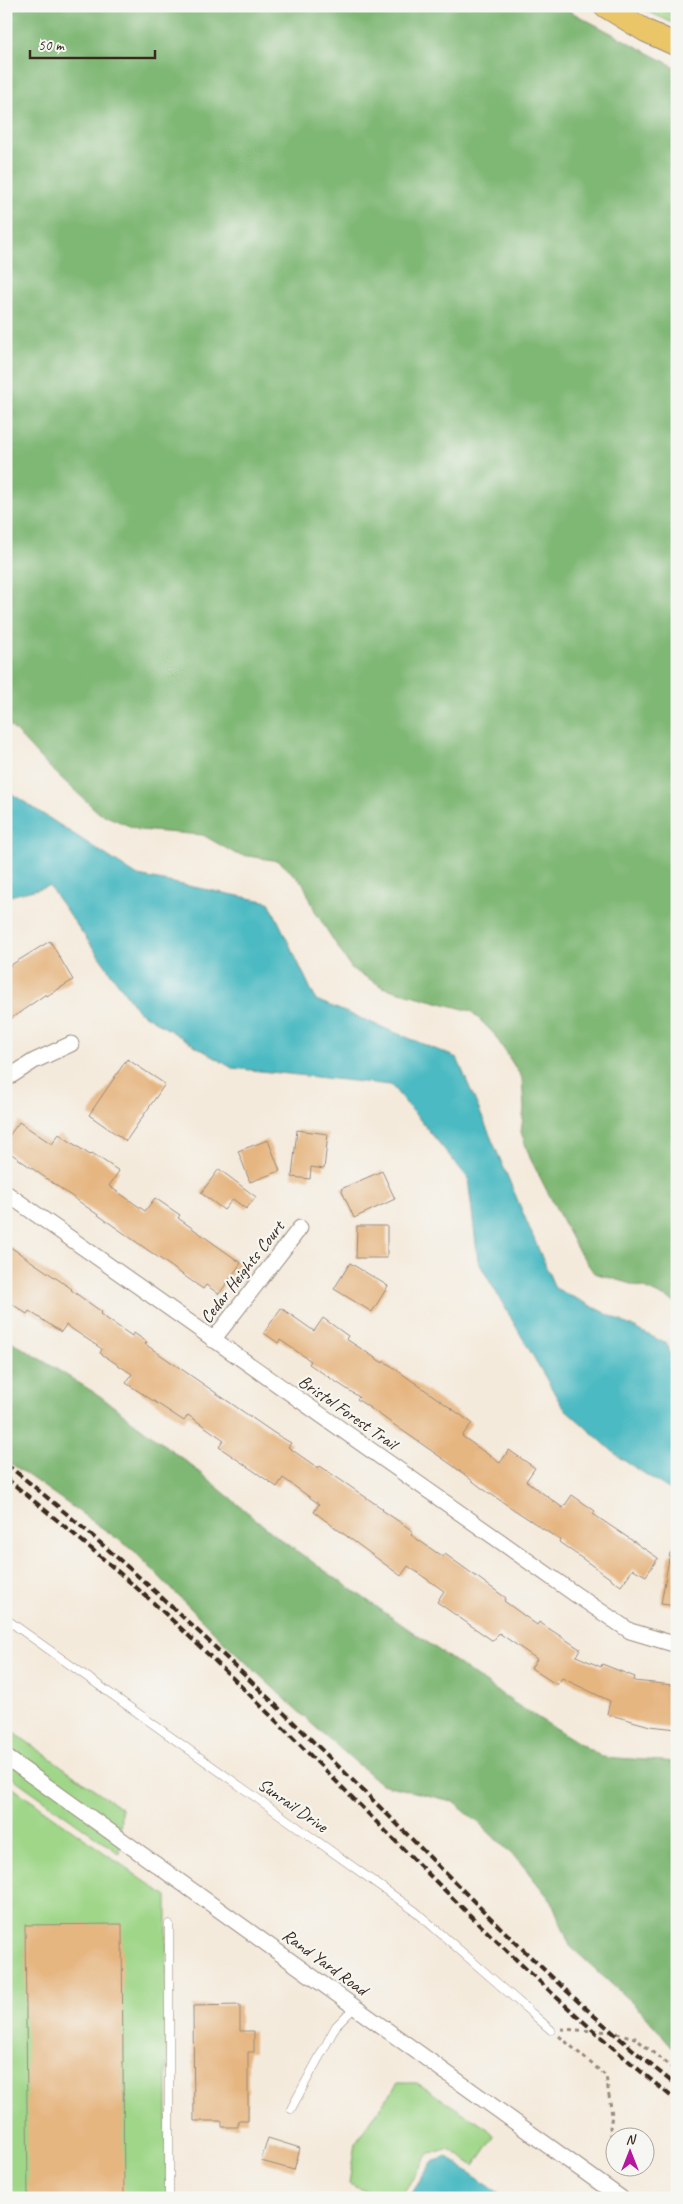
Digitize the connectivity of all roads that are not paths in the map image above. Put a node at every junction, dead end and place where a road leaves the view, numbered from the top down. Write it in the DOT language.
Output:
graph roads {
  1 [pos="605,6"];
  2 [pos="612,6"];
  3 [pos="677,35"];
  4 [pos="677,46"];
  5 [pos="70,1044"];
  6 [pos="6,1079"];
  7 [pos="6,1193"];
  8 [pos="300,1228"];
  9 [pos="213,1340"];
  10 [pos="6,1619"];
  11 [pos="677,1644"];
  12 [pos="6,1757"];
  13 [pos="169,1924"];
  14 [pos="354,2006"];
  15 [pos="552,2030"];
  16 [pos="291,2109"];
  17 [pos="169,2198"];
  18 [pos="621,2198"];
  1 -- 4 [label="main road"];
  2 -- 3 [label="main road"];
  5 -- 6 [label="street"];
  7 -- 9 [label="street, Bristol Forest Trail"];
  8 -- 9 [label="street, Cedar Heights Court"];
  9 -- 11 [label="street, Bristol Forest Trail"];
  10 -- 15 [label="lane, Sunrail Drive"];
  12 -- 14 [label="street, Rand Yard Road"];
  13 -- 17 [label="lane"];
  14 -- 16 [label="lane"];
  14 -- 18 [label="street, Rand Yard Road"];
}
